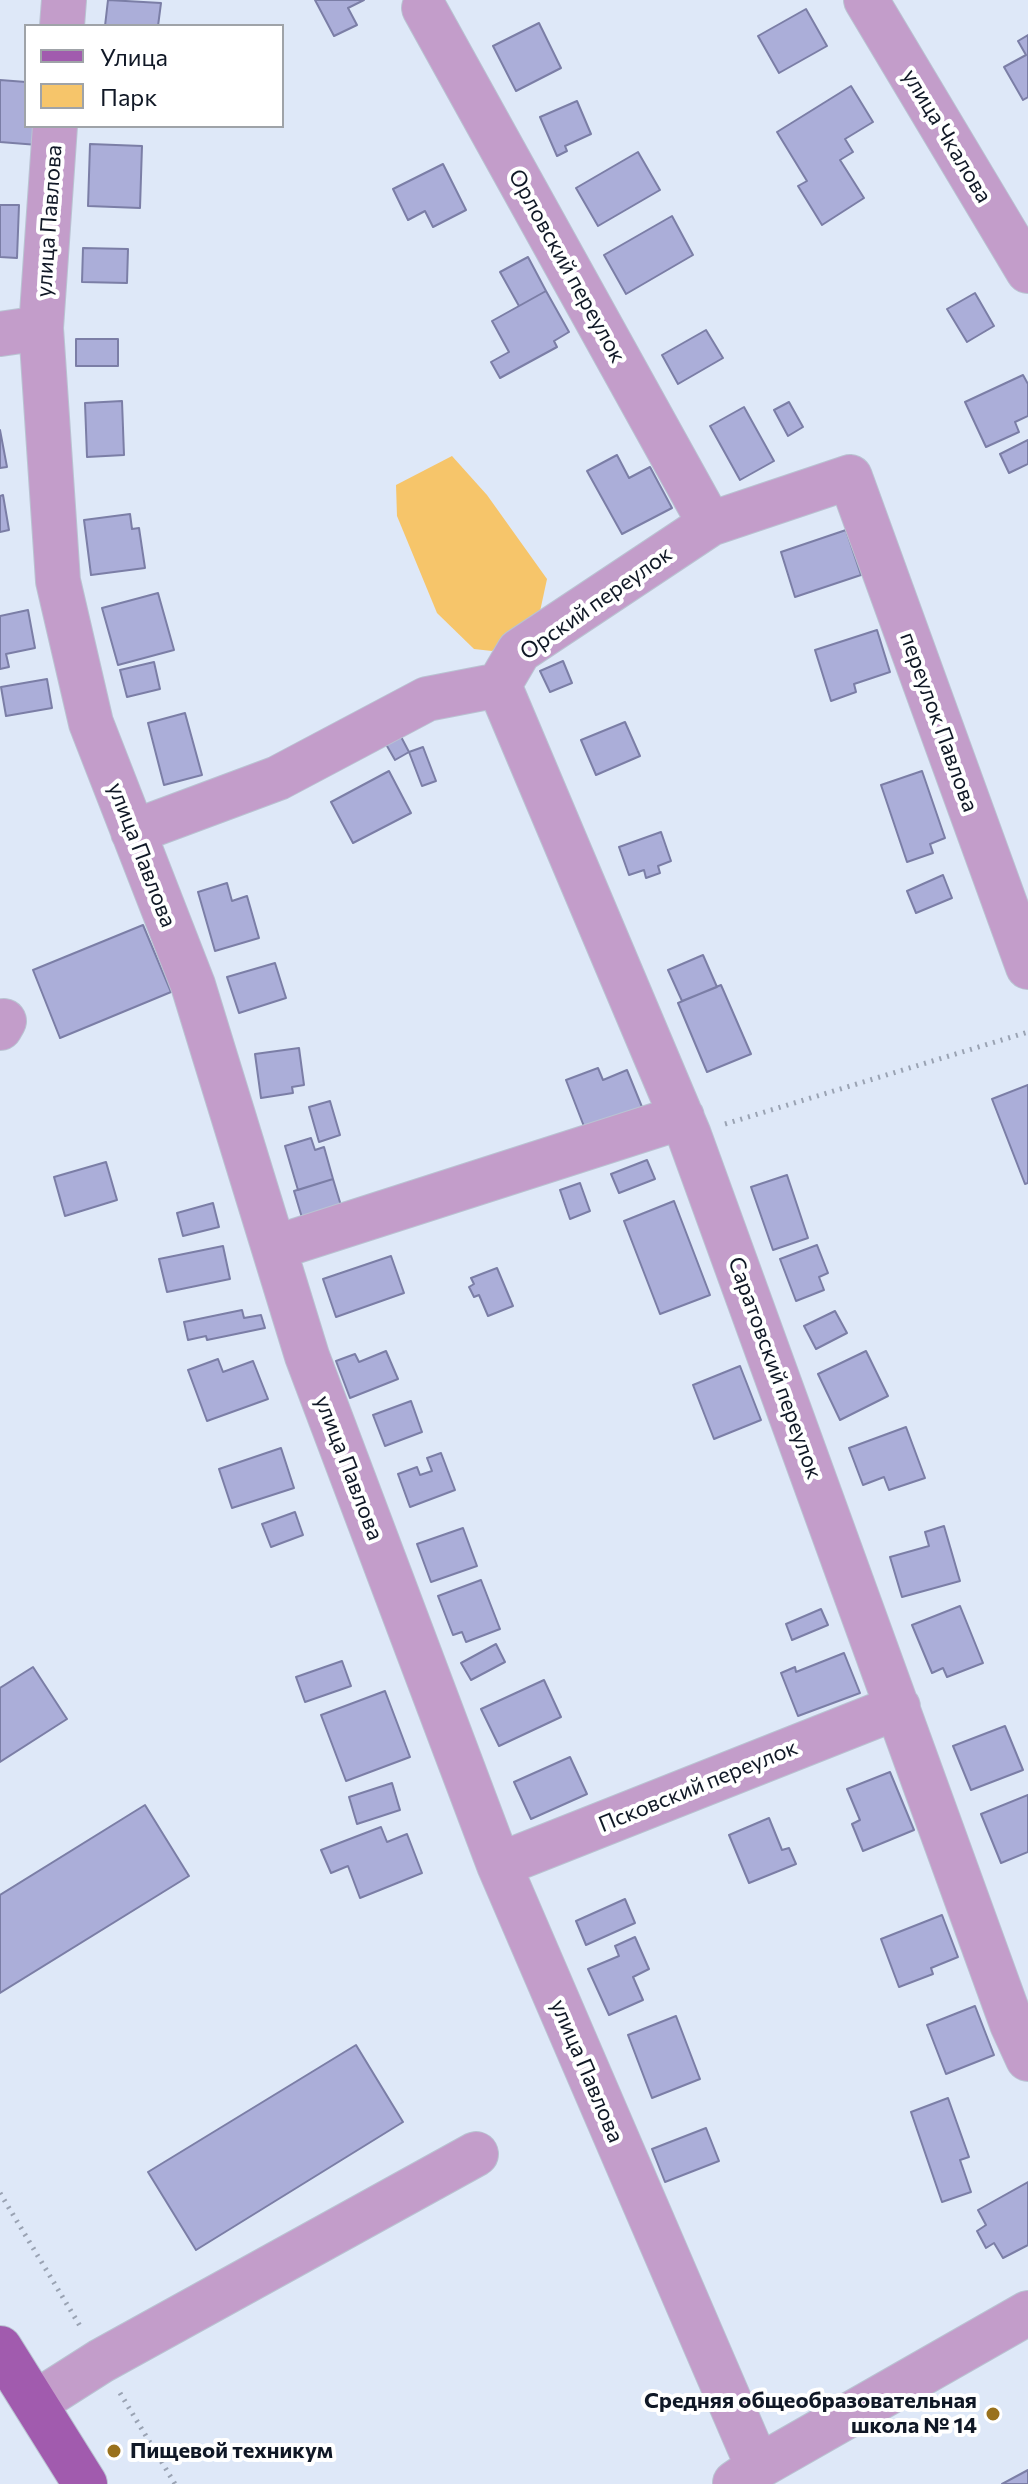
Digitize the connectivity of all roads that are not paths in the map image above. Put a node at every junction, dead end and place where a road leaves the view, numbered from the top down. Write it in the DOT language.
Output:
graph roads {
  1 [pos="64,0"];
  2 [pos="866,0"];
  3 [pos="424,8"];
  4 [pos="62,24"];
  5 [pos="55,128"];
  6 [pos="1028,271"];
  7 [pos="21,331"];
  8 [pos="850,477"];
  9 [pos="710,524"];
  10 [pos="499,685"];
  11 [pos="133,832"];
  12 [pos="1028,967"];
  13 [pos="686,1126"];
  14 [pos="274,1248"];
  15 [pos="898,1707"];
  16 [pos="499,1865"];
  17 [pos="1028,2059"];
  18 [pos="476,2154"];
  19 [pos="1028,2313"];
  20 [pos="0,2348"];
  21 [pos="35,2403"];
  22 [pos="745,2476"];
  23 [pos="85,2484"];
  1 -- 4 [label="street"];
  2 -- 6 [label="street, улица Чкалова"];
  3 -- 9 [label="street, Орловский переулок"];
  5 -- 7 [label="street, улица Павлова"];
  7 -- 11 [label="street, улица Павлова"];
  8 -- 9 [label="street, Орский переулок"];
  8 -- 12 [label="street, переулок Павлова"];
  9 -- 10 [label="street, Орский переулок"];
  10 -- 11 [label="street"];
  10 -- 13 [label="street, Саратовский переулок"];
  11 -- 14 [label="street, улица Павлова"];
  13 -- 14 [label="street"];
  13 -- 15 [label="street, Саратовский переулок"];
  14 -- 16 [label="street, улица Павлова"];
  15 -- 16 [label="street, Псковский переулок"];
  15 -- 17 [label="street, Саратовский переулок"];
  16 -- 22 [label="street, улица Павлова"];
  18 -- 21 [label="street"];
  19 -- 22 [label="street, улица Павлова"];
  20 -- 21 [label="main road"];
  21 -- 23 [label="main road"];
}
